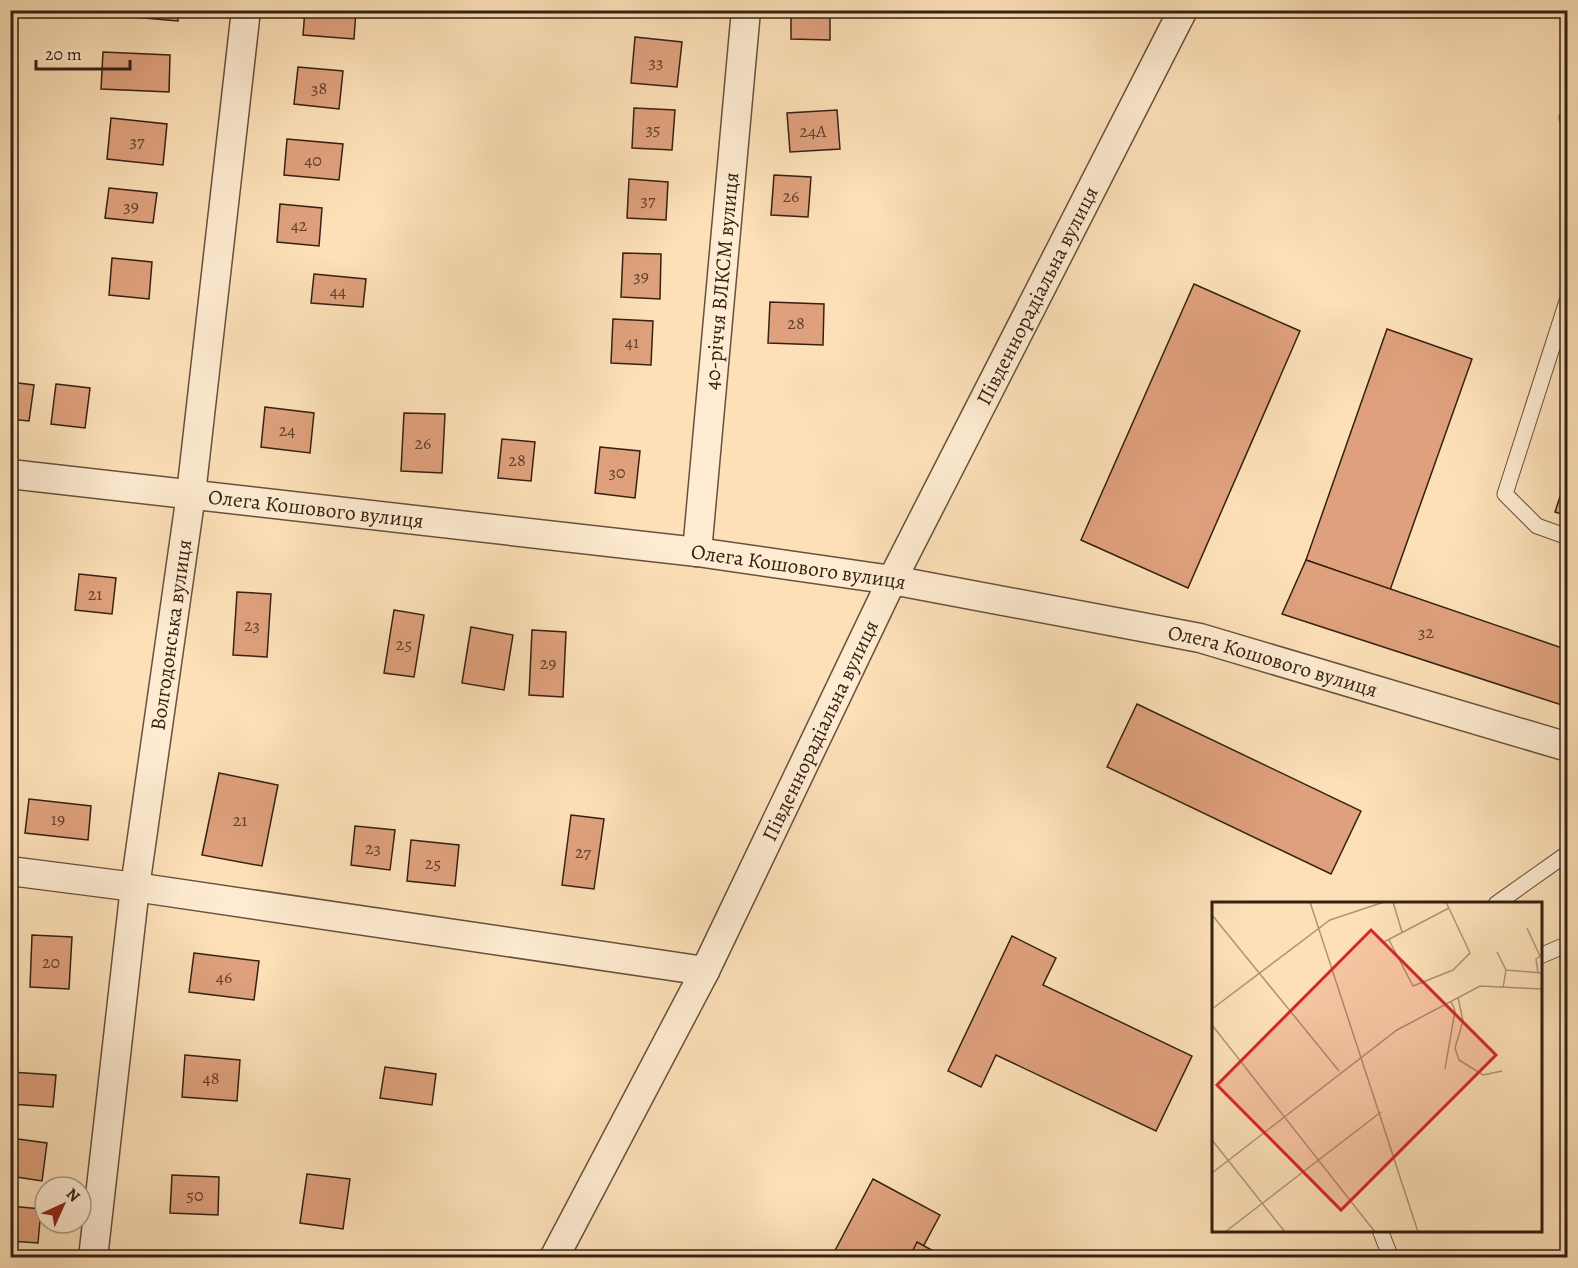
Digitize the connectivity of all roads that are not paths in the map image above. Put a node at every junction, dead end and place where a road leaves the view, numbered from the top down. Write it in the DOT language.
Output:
graph roads {
  1 [pos="246,10"];
  2 [pos="746,10"];
  3 [pos="1184,10"];
  4 [pos="1568,298"];
  5 [pos="10,474"];
  6 [pos="191,494"];
  7 [pos="1568,537"];
  8 [pos="697,552"];
  9 [pos="892,580"];
  10 [pos="1568,747"];
  11 [pos="1568,854"];
  12 [pos="10,871"];
  13 [pos="135,886"];
  14 [pos="1497,902"];
  15 [pos="1568,944"];
  16 [pos="1542,955"];
  17 [pos="705,971"];
  18 [pos="1381,1232"];
  19 [pos="93,1257"];
  20 [pos="554,1257"];
  21 [pos="1391,1257"];
  1 -- 6 [label="street, Волгодонська вулиця"];
  2 -- 8 [label="street, 40-річчя ВЛКСМ вулиця"];
  3 -- 9 [label="street, Південнорадіальна вулиця"];
  4 -- 7 [label="lane"];
  5 -- 6 [label="street, Олега Кошового вулиця"];
  6 -- 8 [label="street, Олега Кошового вулиця"];
  6 -- 13 [label="street, Волгодонська вулиця"];
  8 -- 9 [label="street, Олега Кошового вулиця"];
  9 -- 10 [label="street, Олега Кошового вулиця"];
  9 -- 17 [label="street, Південнорадіальна вулиця"];
  11 -- 14 [label="lane"];
  12 -- 13 [label="street"];
  13 -- 17 [label="street"];
  13 -- 19 [label="street, Волгодонська вулиця"];
  15 -- 16 [label="lane"];
  17 -- 20 [label="street, Південнорадіальна вулиця"];
  18 -- 21 [label="lane"];
}
